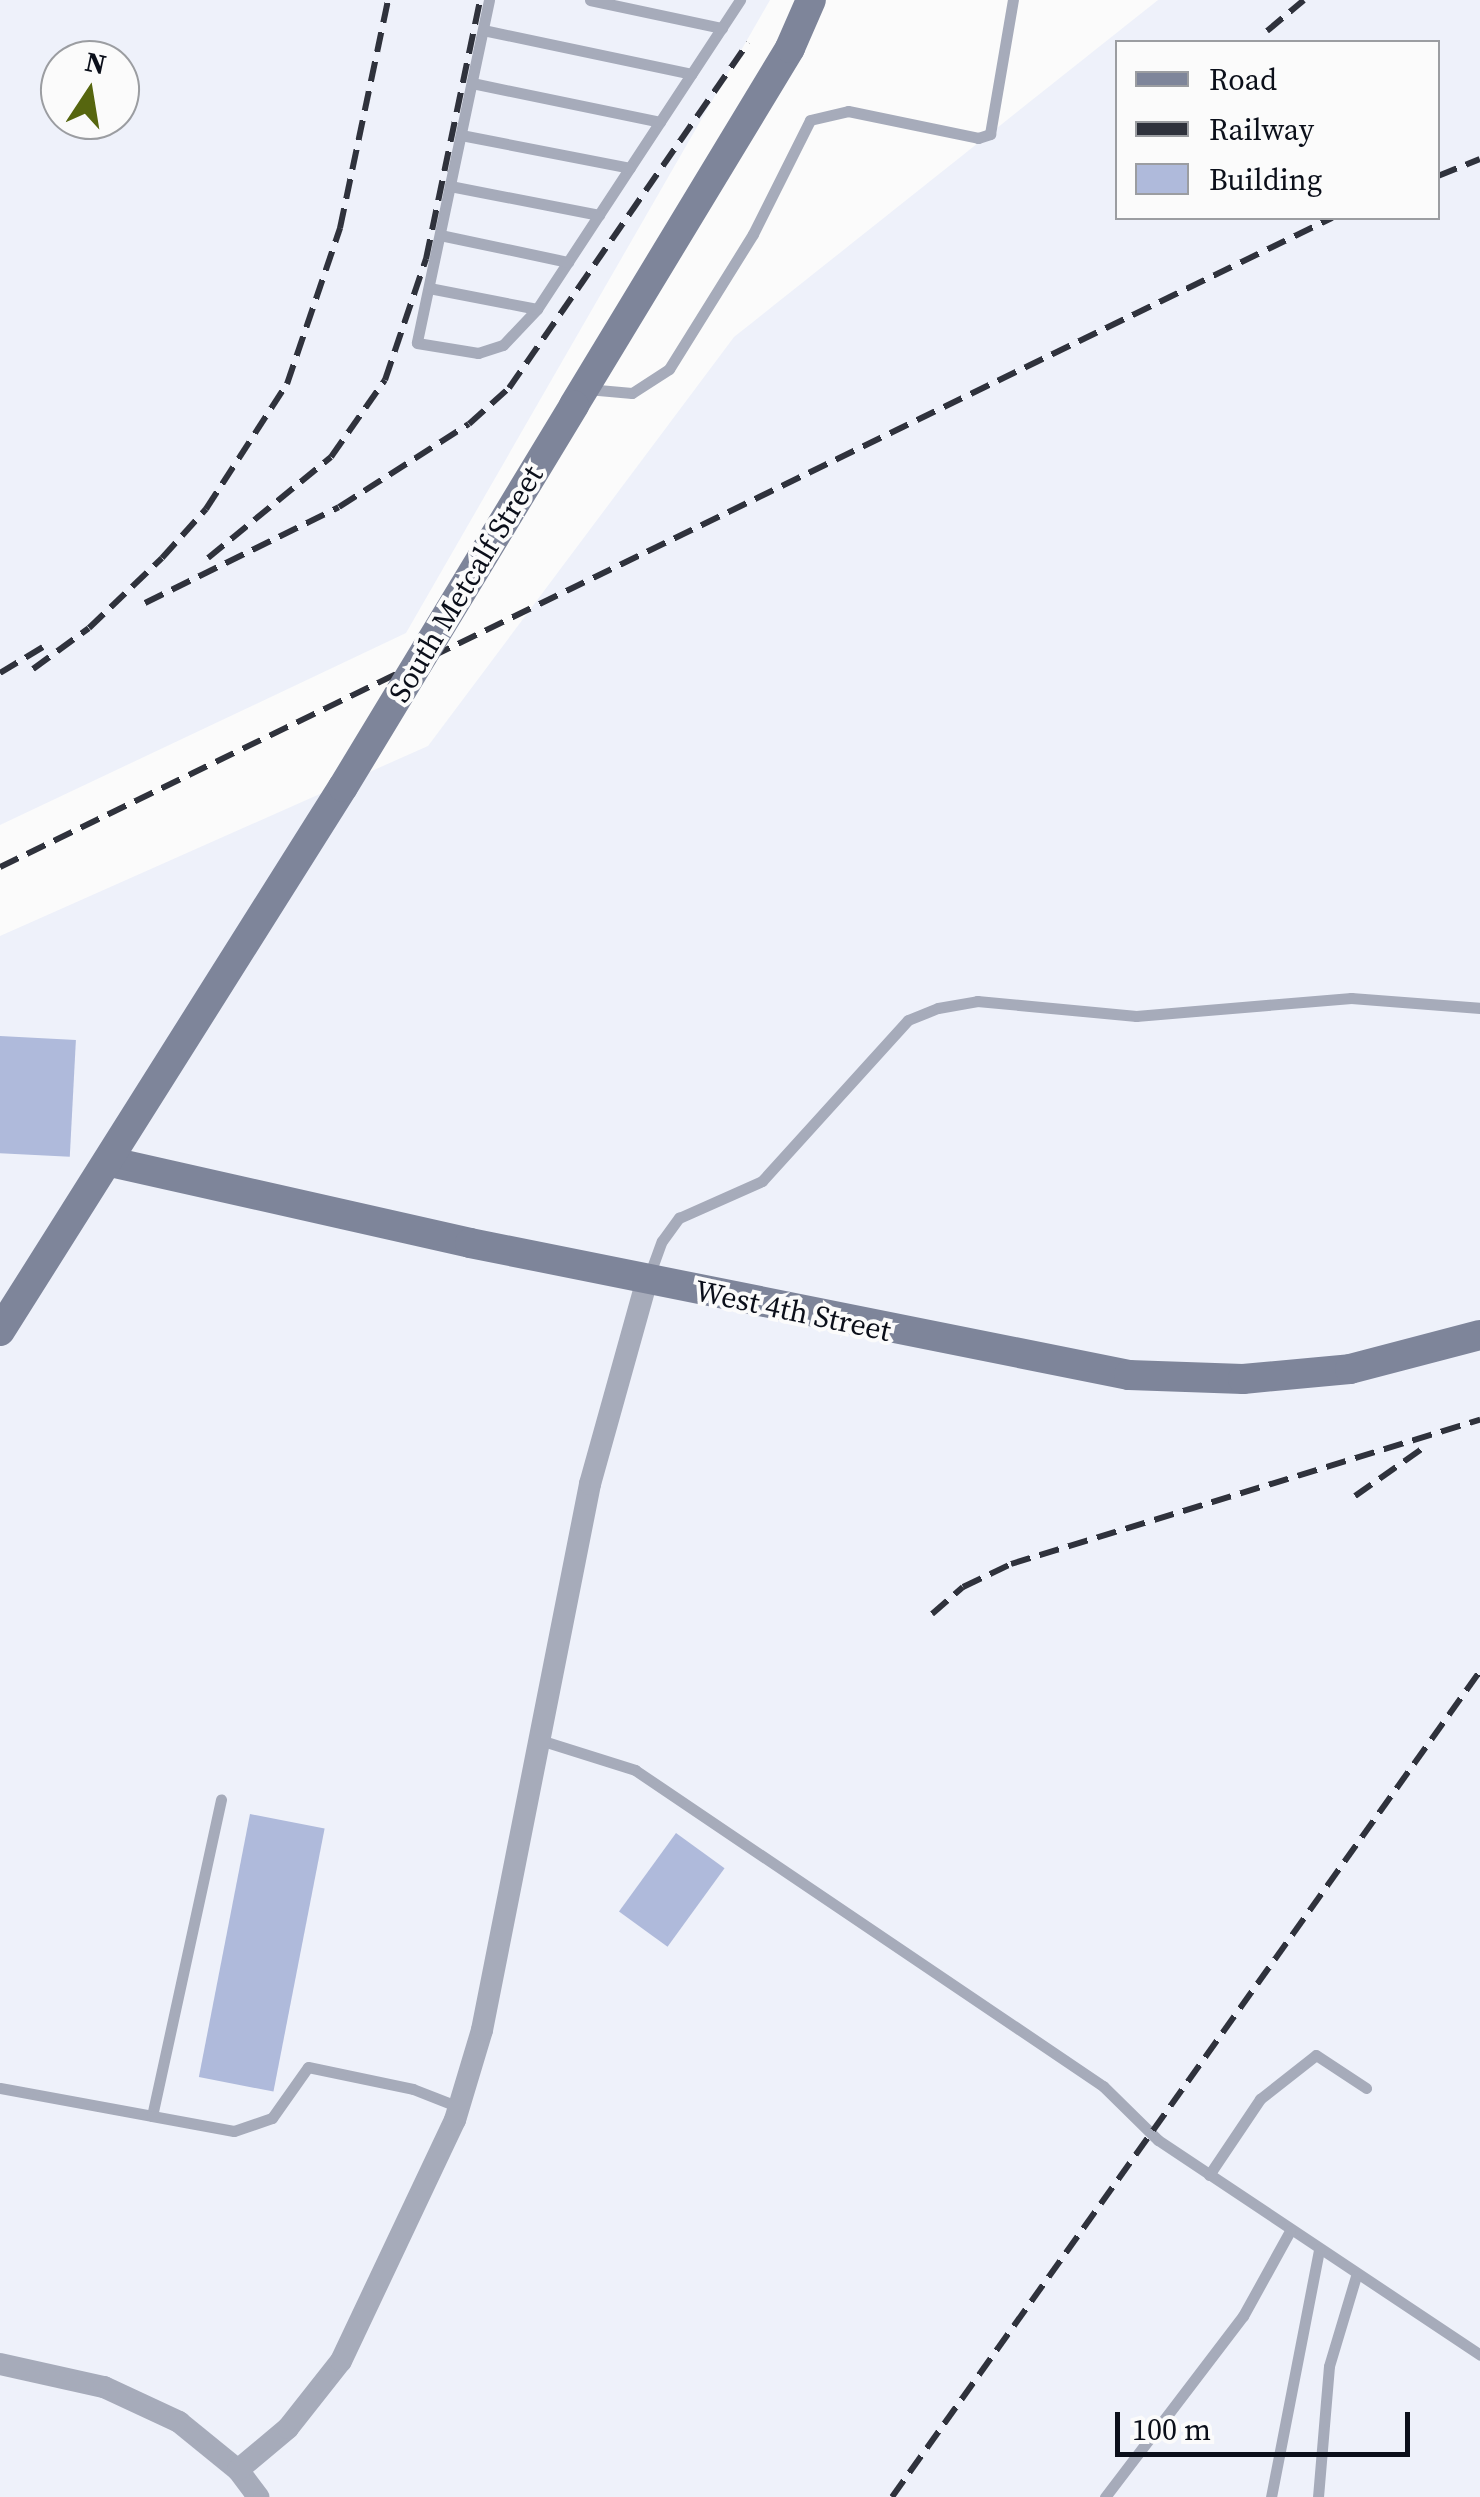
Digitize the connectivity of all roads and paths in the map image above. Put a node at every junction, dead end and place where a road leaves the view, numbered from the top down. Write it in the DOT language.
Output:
graph roads {
  1 [pos="489,0"];
  2 [pos="590,0"];
  3 [pos="740,0"];
  4 [pos="811,0"];
  5 [pos="1013,0"];
  6 [pos="722,28"];
  7 [pos="483,30"];
  8 [pos="692,74"];
  9 [pos="472,83"];
  10 [pos="660,122"];
  11 [pos="461,134"];
  12 [pos="630,168"];
  13 [pos="450,186"];
  14 [pos="599,215"];
  15 [pos="440,235"];
  16 [pos="568,262"];
  17 [pos="429,288"];
  18 [pos="537,309"];
  19 [pos="578,397"];
  20 [pos="1480,1008"];
  21 [pos="111,1162"];
  22 [pos="647,1280"];
  23 [pos="0,1332"];
  24 [pos="1480,1335"];
  25 [pos="540,1740"];
  26 [pos="221,1799"];
  27 [pos="0,2088"];
  28 [pos="1366,2088"];
  29 [pos="459,2107"];
  30 [pos="152,2116"];
  31 [pos="1209,2175"];
  32 [pos="1290,2231"];
  33 [pos="1319,2250"];
  34 [pos="1356,2276"];
  35 [pos="1480,2355"];
  36 [pos="0,2366"];
  37 [pos="238,2470"];
  38 [pos="258,2497"];
  39 [pos="1105,2497"];
  40 [pos="1271,2497"];
  41 [pos="1318,2497"];
  1 -- 7 [label="lane"];
  2 -- 6 [label="lane"];
  3 -- 6 [label="lane"];
  4 -- 19 [label="main road, South Metcalf Street"];
  5 -- 19 [label="lane"];
  6 -- 8 [label="lane"];
  7 -- 8 [label="lane"];
  7 -- 9 [label="lane"];
  8 -- 10 [label="lane"];
  9 -- 10 [label="lane"];
  9 -- 11 [label="lane"];
  10 -- 12 [label="lane"];
  11 -- 12 [label="lane"];
  11 -- 13 [label="lane"];
  12 -- 14 [label="lane"];
  13 -- 14 [label="lane"];
  13 -- 15 [label="lane"];
  14 -- 16 [label="lane"];
  15 -- 16 [label="lane"];
  15 -- 17 [label="lane"];
  16 -- 18 [label="lane"];
  17 -- 18 [label="lane"];
  17 -- 18 [label="lane"];
  19 -- 21 [label="main road, South Metcalf Street, bridge"];
  20 -- 22 [label="lane"];
  21 -- 22 [label="main road, West 4th Street"];
  21 -- 23 [label="main road, South Metcalf Street"];
  22 -- 24 [label="main road, West 4th Street"];
  22 -- 25 [label="street"];
  25 -- 29 [label="street"];
  25 -- 31 [label="lane"];
  26 -- 30 [label="lane"];
  27 -- 30 [label="lane"];
  28 -- 31 [label="lane"];
  29 -- 30 [label="lane"];
  29 -- 37 [label="street"];
  31 -- 32 [label="lane"];
  32 -- 33 [label="lane"];
  32 -- 39 [label="lane"];
  33 -- 34 [label="lane"];
  33 -- 40 [label="lane"];
  34 -- 35 [label="lane"];
  34 -- 41 [label="lane"];
  36 -- 37 [label="street"];
  37 -- 38 [label="street"];
}
